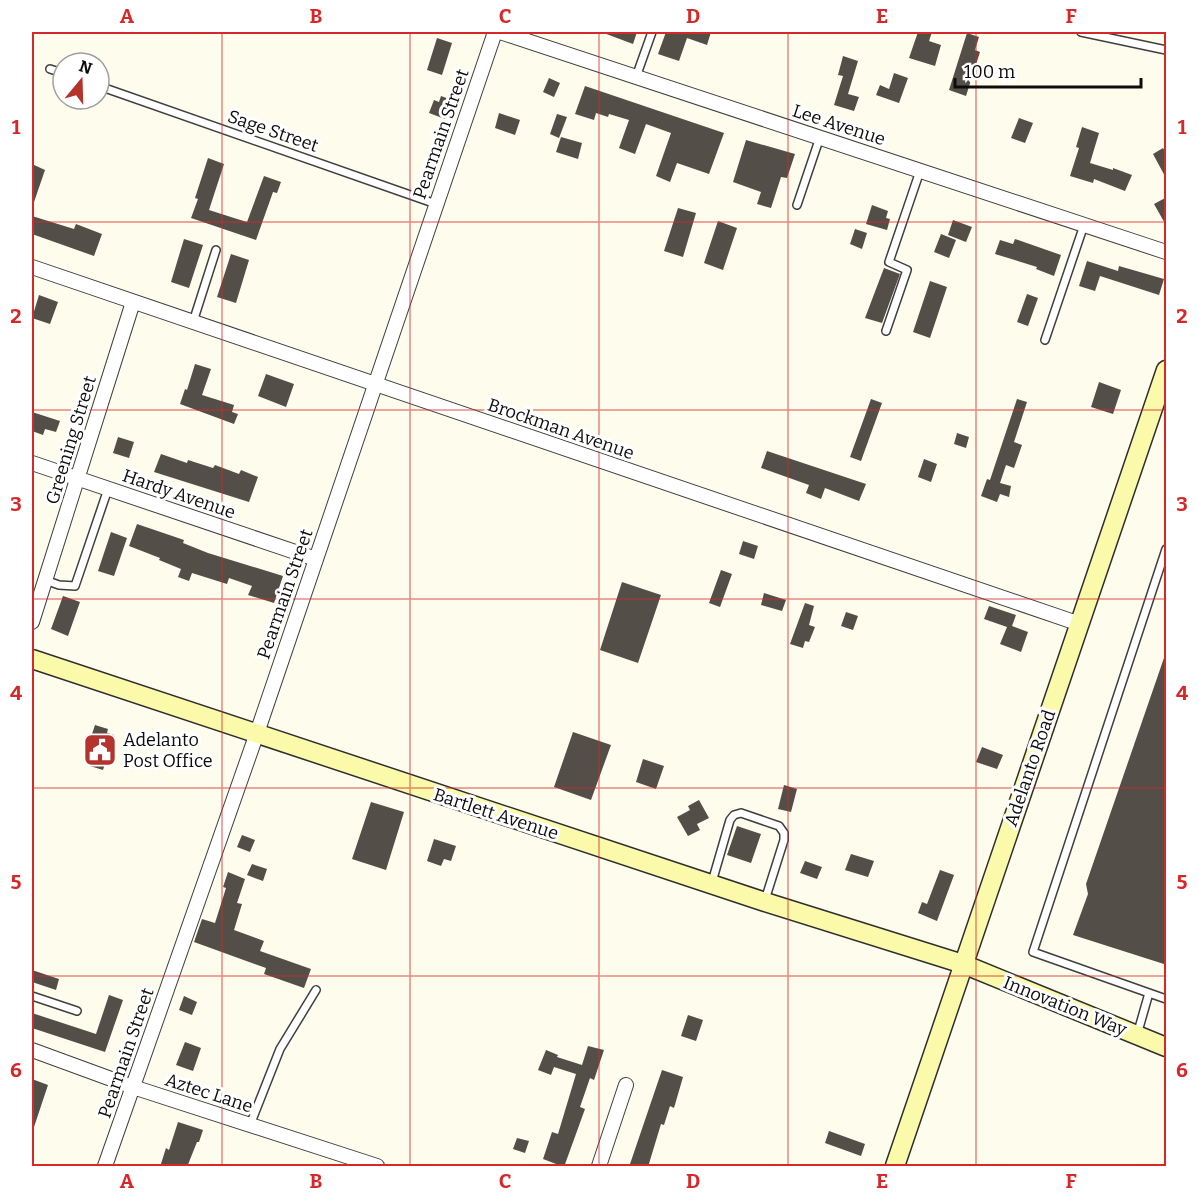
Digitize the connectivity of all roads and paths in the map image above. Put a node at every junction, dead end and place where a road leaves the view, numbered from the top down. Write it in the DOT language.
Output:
graph roads {
  1 [pos="495,32"];
  2 [pos="500,32"];
  3 [pos="652,32"];
  4 [pos="1081,32"];
  5 [pos="1167,50"];
  6 [pos="636,77"];
  7 [pos="111,90"];
  8 [pos="820,138"];
  9 [pos="920,171"];
  10 [pos="436,204"];
  11 [pos="797,205"];
  12 [pos="1084,225"];
  13 [pos="216,250"];
  14 [pos="1167,252"];
  15 [pos="32,267"];
  16 [pos="133,302"];
  17 [pos="192,322"];
  18 [pos="886,331"];
  19 [pos="1045,340"];
  20 [pos="1167,370"];
  21 [pos="375,384"];
  22 [pos="32,463"];
  23 [pos="78,479"];
  24 [pos="108,489"];
  25 [pos="1167,549"];
  26 [pos="316,559"];
  27 [pos="45,580"];
  28 [pos="32,622"];
  29 [pos="1080,624"];
  30 [pos="32,659"];
  31 [pos="256,735"];
  32 [pos="711,885"];
  33 [pos="765,902"];
  34 [pos="963,964"];
  35 [pos="316,990"];
  36 [pos="1149,993"];
  37 [pos="32,996"];
  38 [pos="1167,999"];
  39 [pos="77,1011"];
  40 [pos="1137,1035"];
  41 [pos="1167,1047"];
  42 [pos="32,1050"];
  43 [pos="626,1085"];
  44 [pos="133,1087"];
  45 [pos="250,1125"];
  46 [pos="105,1167"];
  47 [pos="377,1167"];
  48 [pos="599,1167"];
  49 [pos="895,1167"];
  1 -- 10 [label="street, Pearmain Street"];
  2 -- 6 [label="street, Lee Avenue"];
  3 -- 6 [label="lane"];
  4 -- 5 [label="lane"];
  6 -- 8 [label="street, Lee Avenue"];
  7 -- 10 [label="lane, Sage Street"];
  8 -- 9 [label="street, Lee Avenue"];
  8 -- 11 [label="lane"];
  9 -- 12 [label="street, Lee Avenue"];
  9 -- 18 [label="lane"];
  10 -- 21 [label="street, Pearmain Street"];
  12 -- 14 [label="street, Lee Avenue"];
  12 -- 19 [label="lane"];
  13 -- 17 [label="lane"];
  15 -- 16 [label="street, Brockman Avenue"];
  16 -- 17 [label="street, Brockman Avenue"];
  16 -- 23 [label="street, Greening Street"];
  17 -- 21 [label="street, Brockman Avenue"];
  20 -- 29 [label="street, Adelanto Road"];
  21 -- 26 [label="street, Pearmain Street"];
  21 -- 29 [label="street, Brockman Avenue"];
  22 -- 23 [label="street, Hardy Avenue"];
  23 -- 24 [label="street, Hardy Avenue"];
  23 -- 27 [label="street, Greening Street"];
  24 -- 26 [label="street, Hardy Avenue"];
  24 -- 27 [label="lane"];
  25 -- 36 [label="lane"];
  26 -- 31 [label="street, Pearmain Street"];
  27 -- 28 [label="street, Greening Street"];
  29 -- 34 [label="street, Adelanto Road"];
  30 -- 31 [label="street, Bartlett Avenue"];
  31 -- 32 [label="street, Bartlett Avenue"];
  31 -- 44 [label="street, Pearmain Street"];
  32 -- 33 [label="street, Bartlett Avenue"];
  32 -- 33 [label="lane"];
  33 -- 34 [label="street, Bartlett Avenue"];
  34 -- 40 [label="street, Innovation Way"];
  34 -- 49 [label="street, Adelanto Road"];
  35 -- 45 [label="lane"];
  36 -- 38 [label="lane"];
  36 -- 40 [label="lane"];
  37 -- 39 [label="lane"];
  40 -- 41 [label="street, Innovation Way"];
  42 -- 44 [label="street, Aztec Lane"];
  43 -- 48 [label="street"];
  44 -- 45 [label="street, Aztec Lane"];
  44 -- 46 [label="street, Pearmain Street"];
  45 -- 47 [label="street, Aztec Lane"];
}
